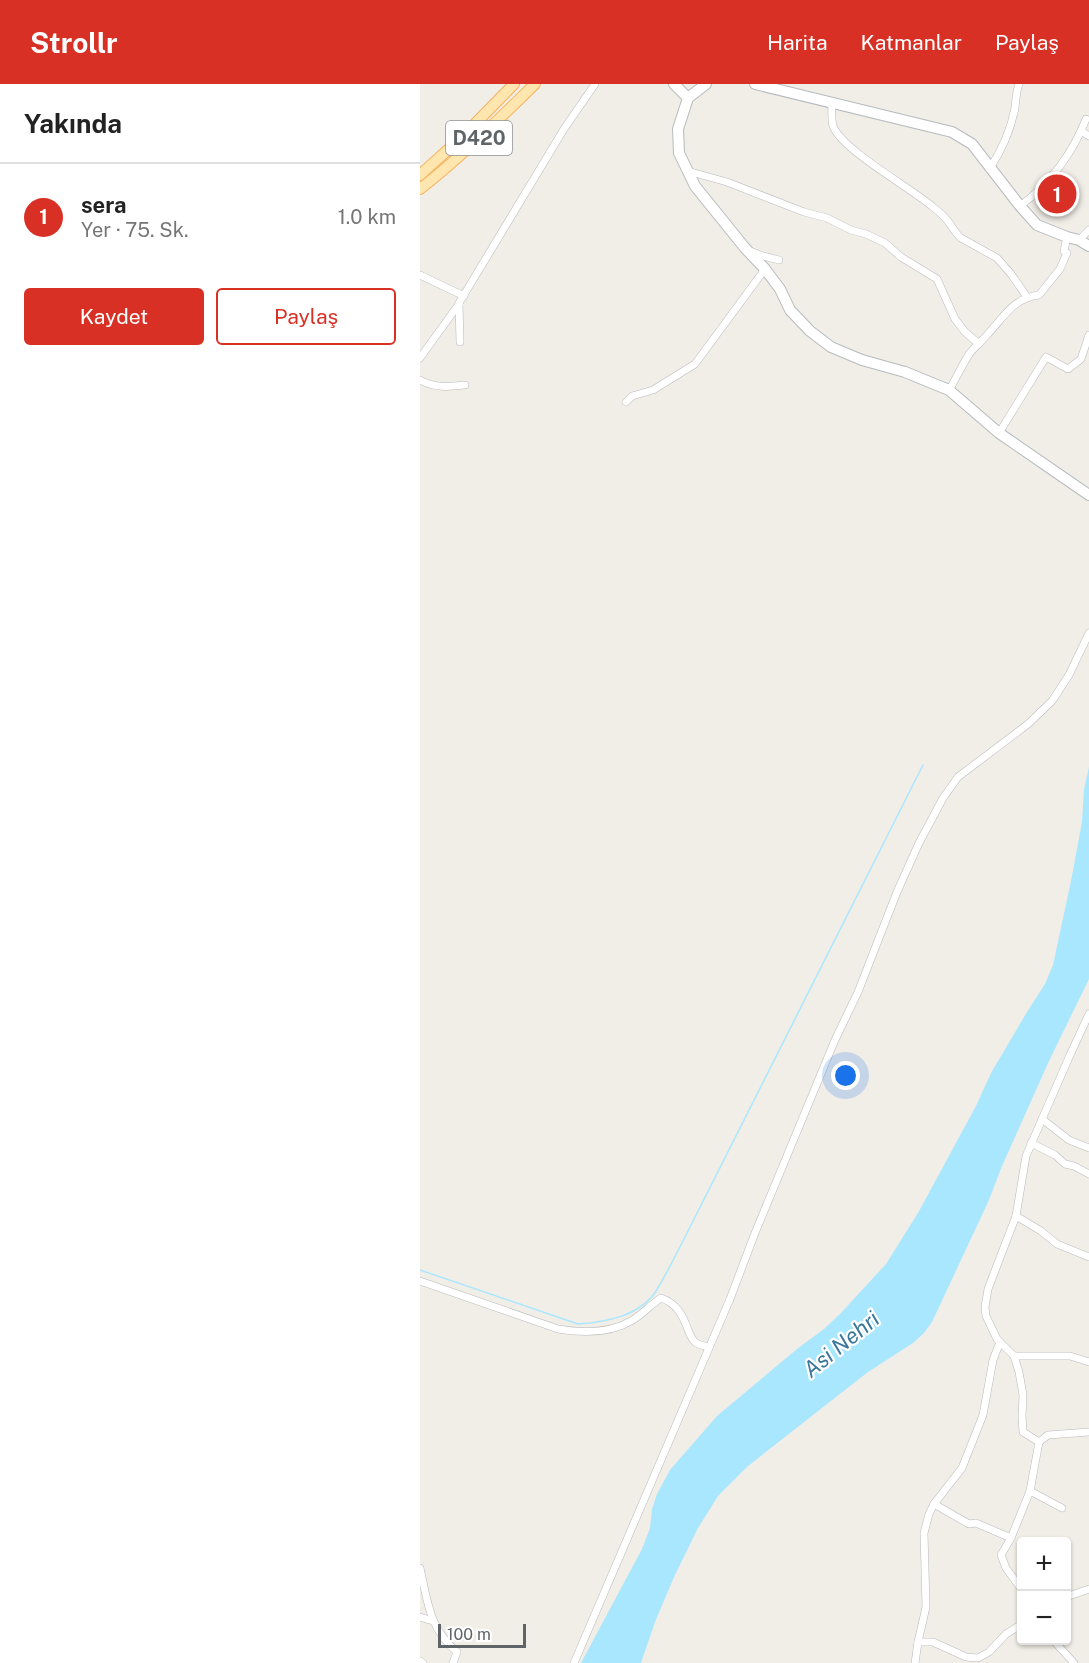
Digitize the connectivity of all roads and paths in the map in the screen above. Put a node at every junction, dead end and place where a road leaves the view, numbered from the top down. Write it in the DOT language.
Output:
graph roads {
  1 [pos="514,84"];
  2 [pos="535,84"];
  3 [pos="595,84"];
  4 [pos="674,84"];
  5 [pos="706,84"];
  6 [pos="755,84"];
  7 [pos="1019,84"];
  8 [pos="688,98"];
  9 [pos="832,103"];
  10 [pos="1086,119"];
  11 [pos="1081,131"];
  12 [pos="1089,136"];
  13 [pos="990,168"];
  14 [pos="688,173"];
  15 [pos="420,176"];
  16 [pos="420,189"];
  17 [pos="1020,206"];
  18 [pos="1089,230"];
  19 [pos="1067,237"];
  20 [pos="1084,243"];
  21 [pos="745,248"];
  22 [pos="779,260"];
  23 [pos="765,269"];
  24 [pos="420,275"];
  25 [pos="464,296"];
  26 [pos="1027,297"];
  27 [pos="459,303"];
  28 [pos="1089,335"];
  29 [pos="460,342"];
  30 [pos="979,344"];
  31 [pos="420,358"];
  32 [pos="420,380"];
  33 [pos="465,385"];
  34 [pos="949,390"];
  35 [pos="626,402"];
  36 [pos="999,433"];
  37 [pos="1089,495"];
  38 [pos="1089,633"];
  39 [pos="1089,1014"];
  40 [pos="1042,1119"];
  41 [pos="1031,1143"];
  42 [pos="1089,1148"];
  43 [pos="1089,1174"];
  44 [pos="1016,1216"];
  45 [pos="1089,1257"];
  46 [pos="420,1281"];
  47 [pos="1000,1342"];
  48 [pos="709,1347"];
  49 [pos="1014,1356"];
  50 [pos="1089,1362"];
  51 [pos="1089,1432"];
  52 [pos="1039,1442"];
  53 [pos="1030,1491"];
  54 [pos="934,1504"];
  55 [pos="1062,1508"];
  56 [pos="1011,1539"];
  57 [pos="420,1568"];
  58 [pos="1017,1583"];
  59 [pos="1089,1589"];
  60 [pos="1071,1595"];
  61 [pos="420,1617"];
  62 [pos="433,1621"];
  63 [pos="1017,1627"];
  64 [pos="918,1642"];
  65 [pos="1057,1645"];
  66 [pos="453,1663"];
  67 [pos="574,1663"];
  68 [pos="915,1663"];
  69 [pos="1074,1663"];
  1 -- 15 [label="main road, D420"];
  2 -- 16 [label="main road, D420"];
  3 -- 25 [label="street"];
  4 -- 8 [label="street"];
  5 -- 8 [label="street"];
  6 -- 9 [label="street"];
  7 -- 13 [label="street"];
  8 -- 14 [label="street"];
  9 -- 13 [label="street"];
  9 -- 26 [label="street"];
  10 -- 11 [label="street"];
  11 -- 12 [label="street"];
  11 -- 17 [label="street"];
  13 -- 17 [label="street"];
  14 -- 21 [label="street"];
  14 -- 30 [label="street"];
  17 -- 19 [label="street"];
  18 -- 20 [label="street"];
  19 -- 20 [label="street"];
  19 -- 26 [label="street"];
  21 -- 22 [label="street"];
  21 -- 23 [label="street"];
  23 -- 34 [label="street"];
  23 -- 35 [label="street"];
  24 -- 25 [label="street"];
  25 -- 27 [label="street"];
  26 -- 30 [label="street"];
  27 -- 29 [label="street"];
  27 -- 31 [label="street"];
  28 -- 36 [label="street"];
  30 -- 34 [label="street"];
  32 -- 33 [label="street"];
  34 -- 36 [label="street"];
  36 -- 37 [label="street"];
  38 -- 48 [label="street"];
  39 -- 40 [label="street"];
  40 -- 41 [label="street"];
  40 -- 42 [label="street"];
  41 -- 43 [label="street"];
  41 -- 44 [label="street"];
  44 -- 45 [label="street"];
  44 -- 47 [label="street"];
  46 -- 48 [label="street"];
  47 -- 49 [label="street"];
  47 -- 54 [label="street"];
  48 -- 67 [label="street"];
  49 -- 50 [label="street"];
  49 -- 52 [label="street"];
  51 -- 52 [label="street"];
  52 -- 53 [label="street"];
  53 -- 55 [label="street"];
  53 -- 56 [label="street"];
  54 -- 56 [label="street"];
  54 -- 64 [label="street"];
  56 -- 58 [label="street"];
  57 -- 62 [label="street"];
  59 -- 60 [label="street"];
  61 -- 62 [label="street"];
  62 -- 66 [label="street"];
  63 -- 64 [label="street"];
  64 -- 68 [label="street"];
  65 -- 69 [label="street"];
}
